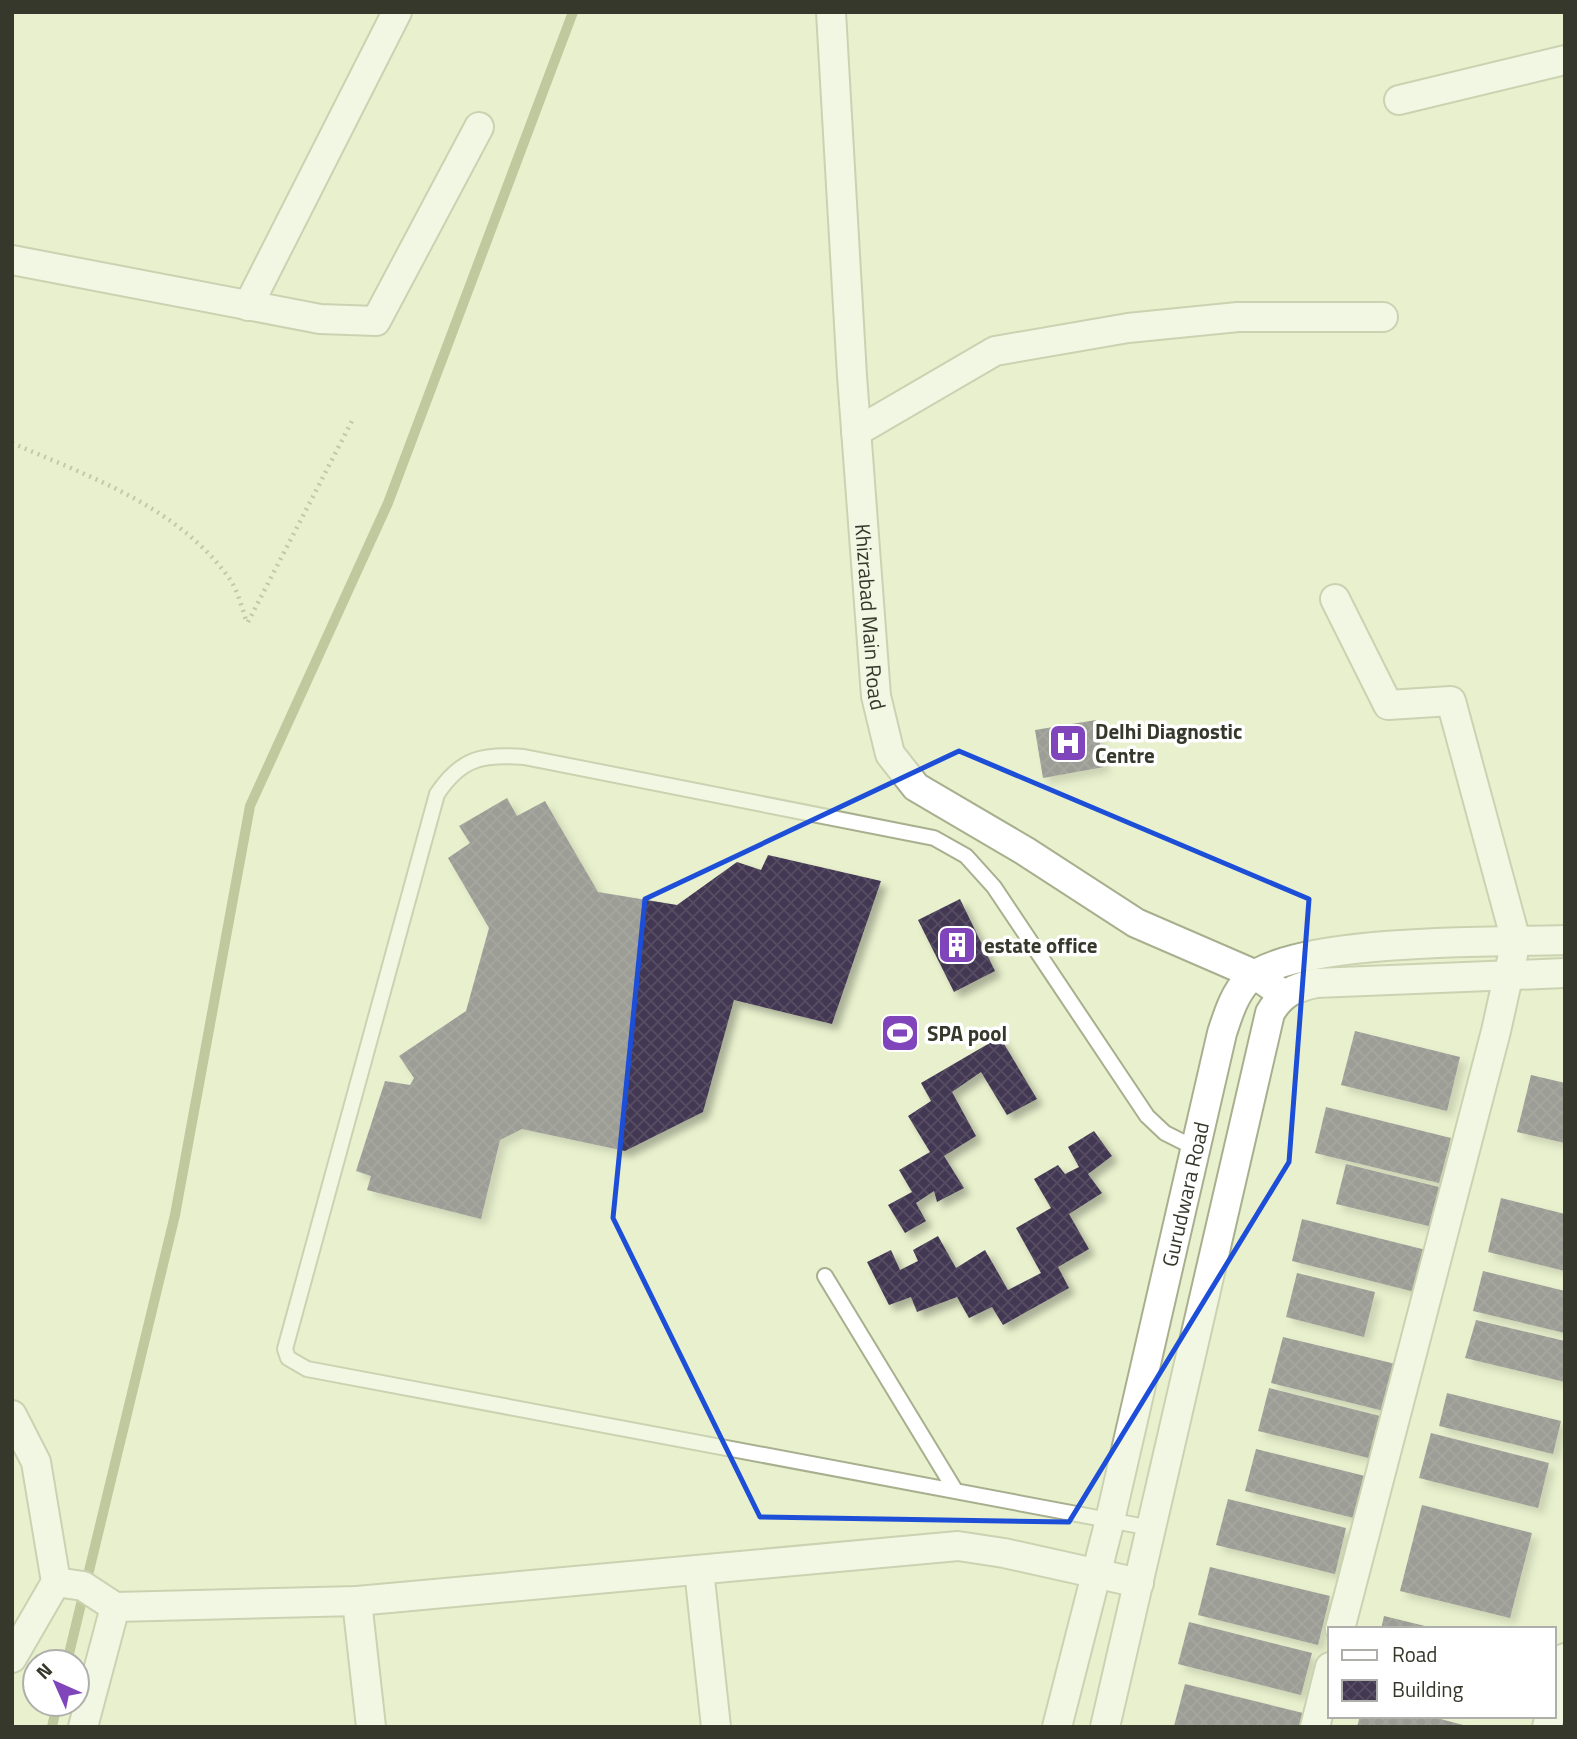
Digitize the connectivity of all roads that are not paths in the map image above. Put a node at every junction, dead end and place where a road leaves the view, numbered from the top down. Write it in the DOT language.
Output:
graph roads {
  1 [pos="397,12"];
  2 [pos="831,12"];
  3 [pos="1565,60"];
  4 [pos="1399,100"];
  5 [pos="479,127"];
  6 [pos="12,260"];
  7 [pos="248,306"];
  8 [pos="1383,317"];
  9 [pos="856,432"];
  10 [pos="1335,599"];
  11 [pos="1565,940"];
  12 [pos="1516,941"];
  13 [pos="1565,973"];
  14 [pos="1256,975"];
  15 [pos="1508,975"];
  16 [pos="1284,995"];
  17 [pos="1195,1148"];
  18 [pos="825,1276"];
  19 [pos="12,1415"];
  20 [pos="955,1490"];
  21 [pos="1110,1520"];
  22 [pos="1151,1528"];
  23 [pos="699,1570"];
  24 [pos="1096,1575"];
  25 [pos="1139,1583"];
  26 [pos="89,1593"];
  27 [pos="357,1601"];
  28 [pos="1341,1627"];
  29 [pos="12,1658"];
  30 [pos="1565,1658"];
  31 [pos="1328,1675"];
  32 [pos="1556,1692"];
  33 [pos="83,1727"];
  34 [pos="371,1727"];
  35 [pos="716,1727"];
  36 [pos="1057,1727"];
  37 [pos="1105,1727"];
  38 [pos="1315,1727"];
  1 -- 7 [label="street"];
  2 -- 9 [label="street, Khizrabad Main Road"];
  3 -- 4 [label="street"];
  5 -- 7 [label="street"];
  6 -- 7 [label="street"];
  8 -- 9 [label="street"];
  9 -- 14 [label="street, Khizrabad Main Road"];
  10 -- 12 [label="street"];
  11 -- 12 [label="street, Gurudwara Road"];
  12 -- 14 [label="street, Gurudwara Road"];
  12 -- 15 [label="street"];
  13 -- 15 [label="street"];
  14 -- 16 [label="street, Khizrabad Main Road"];
  14 -- 17 [label="street, Gurudwara Road"];
  15 -- 16 [label="street"];
  15 -- 28 [label="street"];
  16 -- 22 [label="street"];
  17 -- 20 [label="lane"];
  17 -- 21 [label="street, Gurudwara Road"];
  18 -- 20 [label="lane"];
  19 -- 26 [label="street"];
  20 -- 21 [label="lane"];
  21 -- 22 [label="lane"];
  21 -- 24 [label="street, Gurudwara Road"];
  22 -- 25 [label="street"];
  23 -- 24 [label="street"];
  23 -- 27 [label="street"];
  23 -- 35 [label="street"];
  24 -- 25 [label="street"];
  24 -- 36 [label="street, Gurudwara Road"];
  25 -- 37 [label="street"];
  26 -- 27 [label="street"];
  26 -- 29 [label="street"];
  26 -- 33 [label="street"];
  27 -- 34 [label="street"];
  30 -- 32 [label="street"];
  31 -- 38 [label="street"];
}
